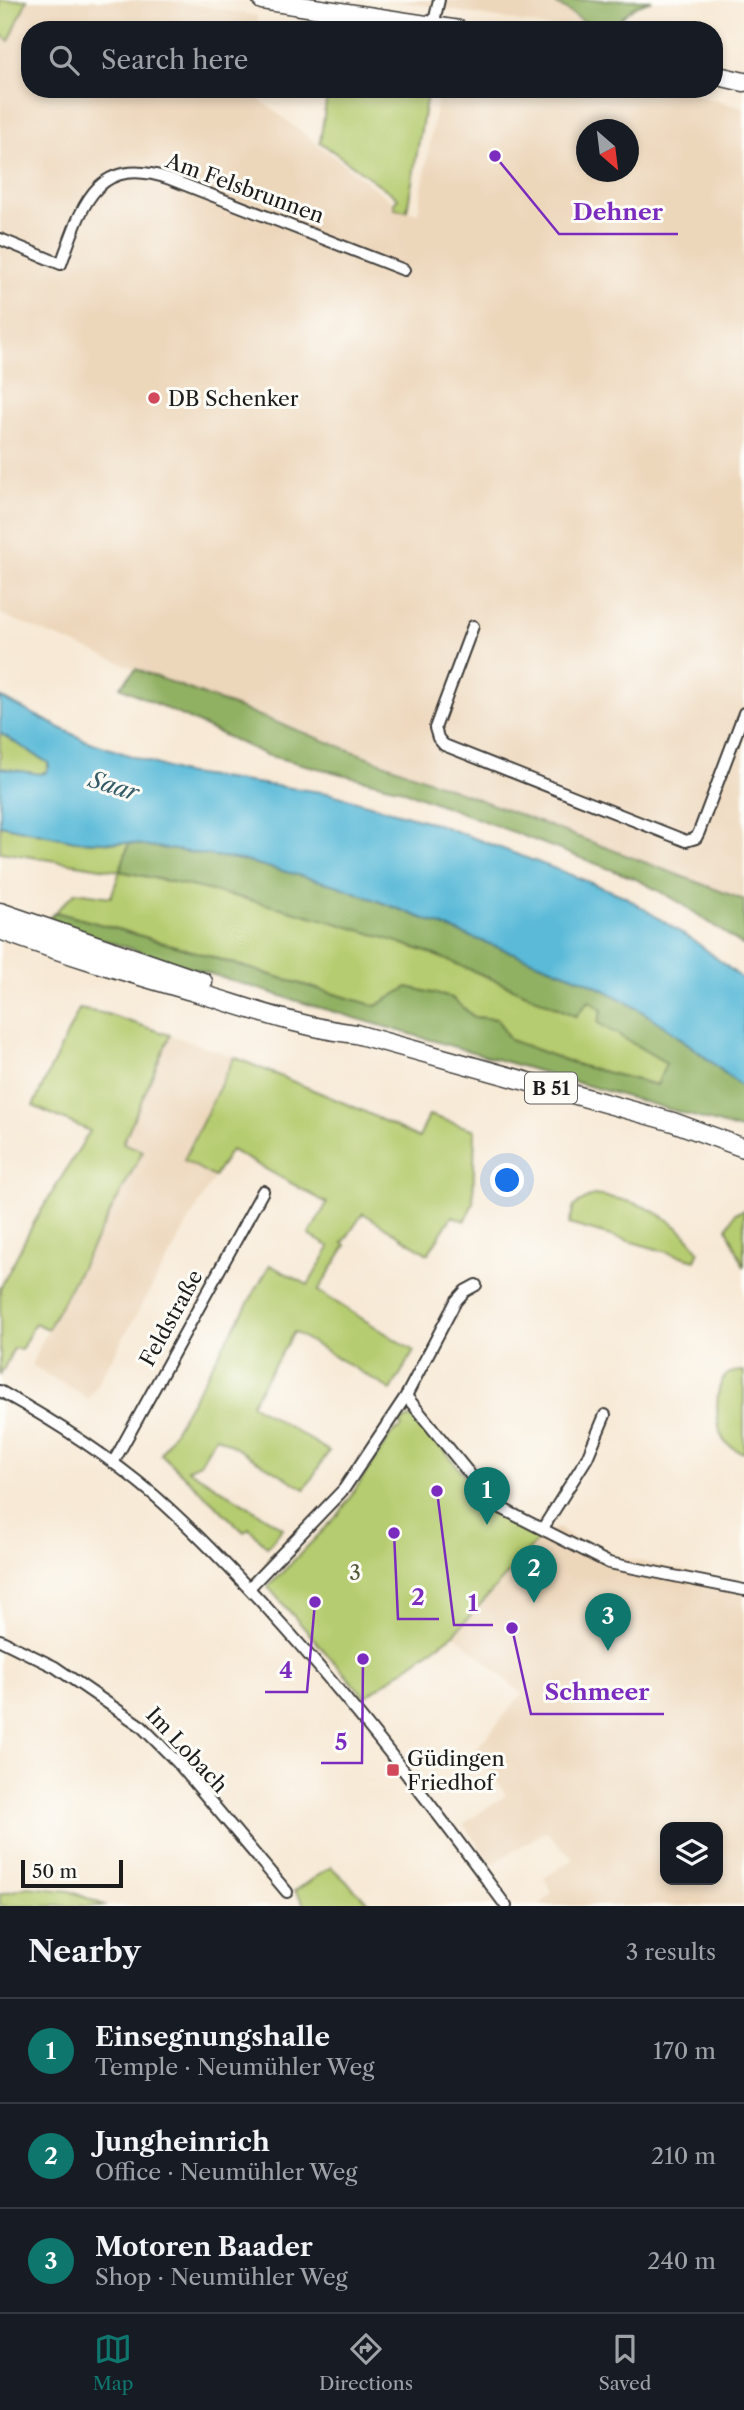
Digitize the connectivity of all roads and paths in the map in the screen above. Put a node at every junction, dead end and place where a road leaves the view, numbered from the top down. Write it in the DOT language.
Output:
graph roads {
  1 [pos="262,0"];
  2 [pos="439,0"];
  3 [pos="400,21"];
  4 [pos="434,21"];
  5 [pos="723,77"];
  6 [pos="744,82"];
  7 [pos="0,239"];
  8 [pos="404,270"];
  9 [pos="473,626"];
  10 [pos="744,713"];
  11 [pos="0,912"];
  12 [pos="0,930"];
  13 [pos="356,1034"];
  14 [pos="744,1147"];
  15 [pos="263,1191"];
  16 [pos="476,1285"];
  17 [pos="0,1391"];
  18 [pos="406,1396"];
  19 [pos="605,1415"];
  20 [pos="113,1463"];
  21 [pos="543,1528"];
  22 [pos="249,1588"];
  23 [pos="744,1591"];
  24 [pos="0,1640"];
  25 [pos="287,1892"];
  26 [pos="506,1906"];
  1 -- 3 [label="main road"];
  2 -- 4 [label="street"];
  5 -- 6 [label="main road"];
  7 -- 8 [label="street, Am Felsbrunnen"];
  9 -- 10 [label="street"];
  11 -- 13 [label="main road, B 51"];
  12 -- 13 [label="main road, B 51"];
  13 -- 14 [label="main road, B 51"];
  15 -- 20 [label="street, Feldstraße"];
  16 -- 18 [label="street"];
  17 -- 20 [label="street"];
  18 -- 21 [label="street"];
  18 -- 22 [label="street"];
  19 -- 21 [label="street"];
  20 -- 22 [label="street"];
  21 -- 23 [label="street"];
  22 -- 26 [label="street"];
  24 -- 25 [label="street, Im Lobach"];
}
